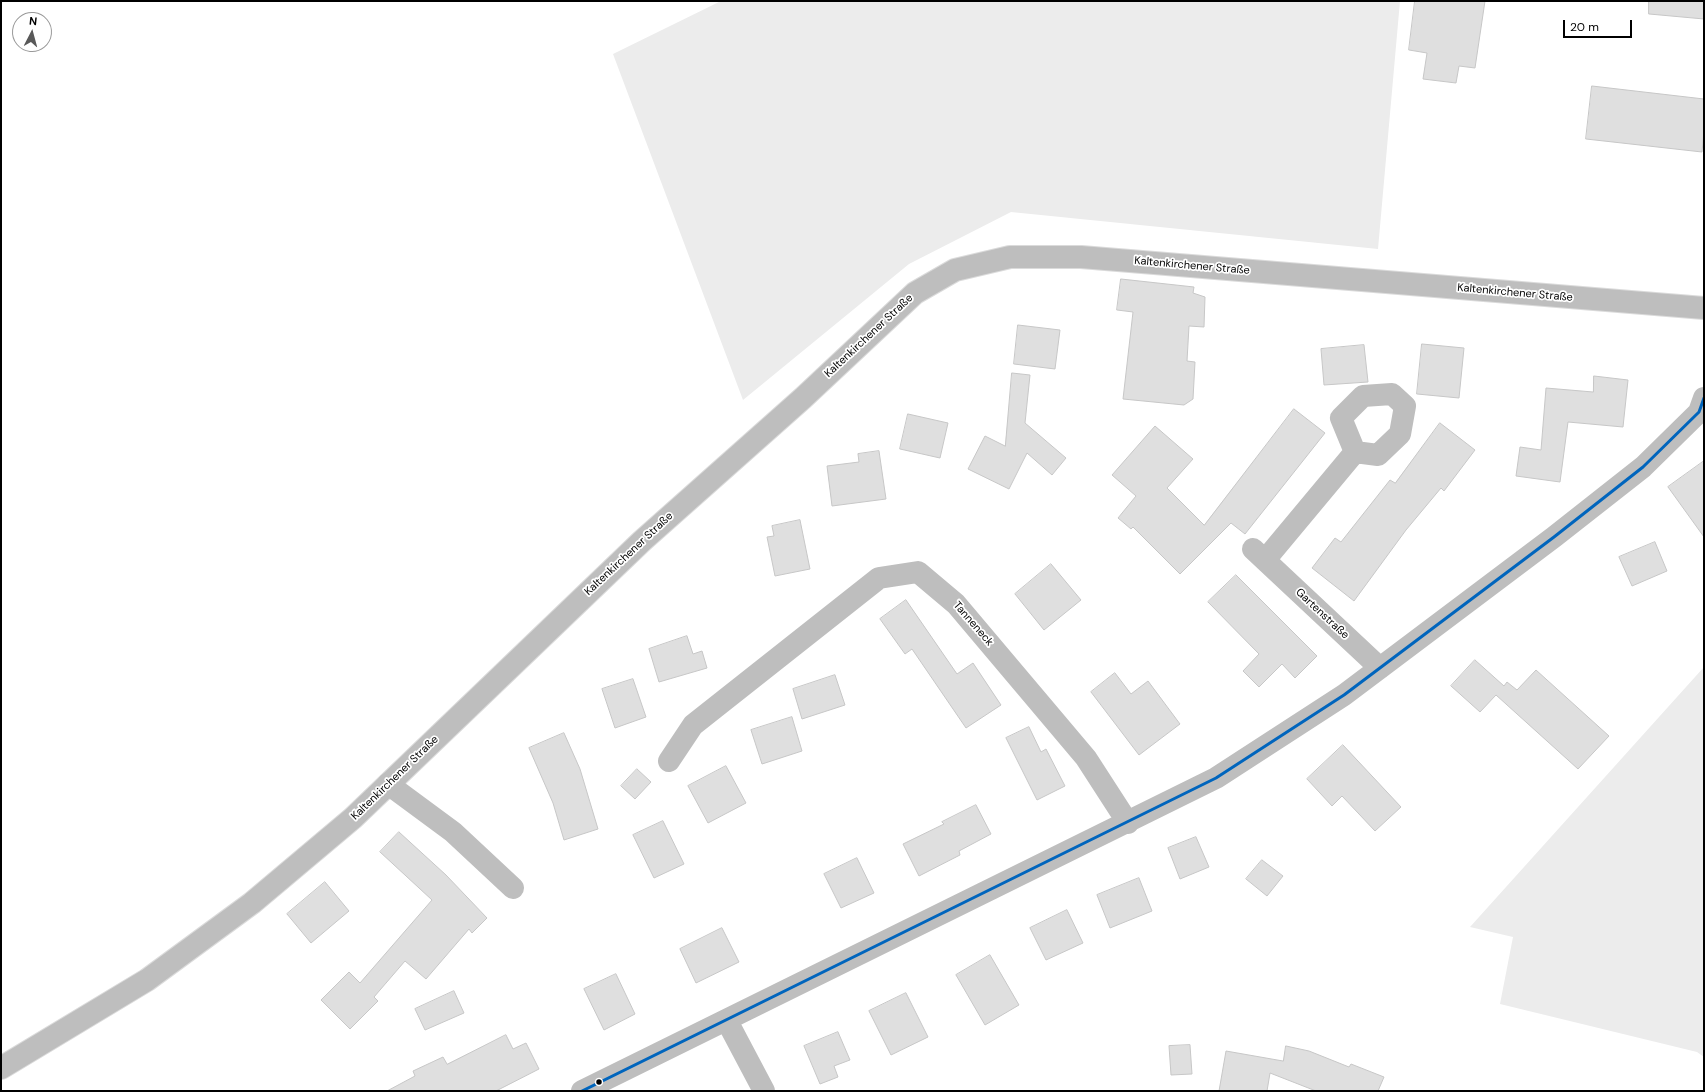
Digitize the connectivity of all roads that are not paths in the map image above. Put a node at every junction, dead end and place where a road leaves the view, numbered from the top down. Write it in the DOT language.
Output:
graph roads {
  1 [pos="1704,308"];
  2 [pos="1704,398"];
  3 [pos="1355,452"];
  4 [pos="1380,668"];
  5 [pos="669,761"];
  6 [pos="388,784"];
  7 [pos="1128,823"];
  8 [pos="513,888"];
  9 [pos="727,1020"];
  10 [pos="1,1068"];
  11 [pos="582,1091"];
  12 [pos="764,1091"];
  1 -- 6 [label="street, Kaltenkirchener Straße"];
  2 -- 4 [label="street"];
  3 -- 4 [label="street, Gartenstraße"];
  4 -- 7 [label="street"];
  5 -- 7 [label="street, Tanneneck"];
  6 -- 8 [label="street"];
  6 -- 10 [label="street, Kaltenkirchener Straße"];
  7 -- 9 [label="street"];
  9 -- 11 [label="street"];
  9 -- 12 [label="street"];
}
